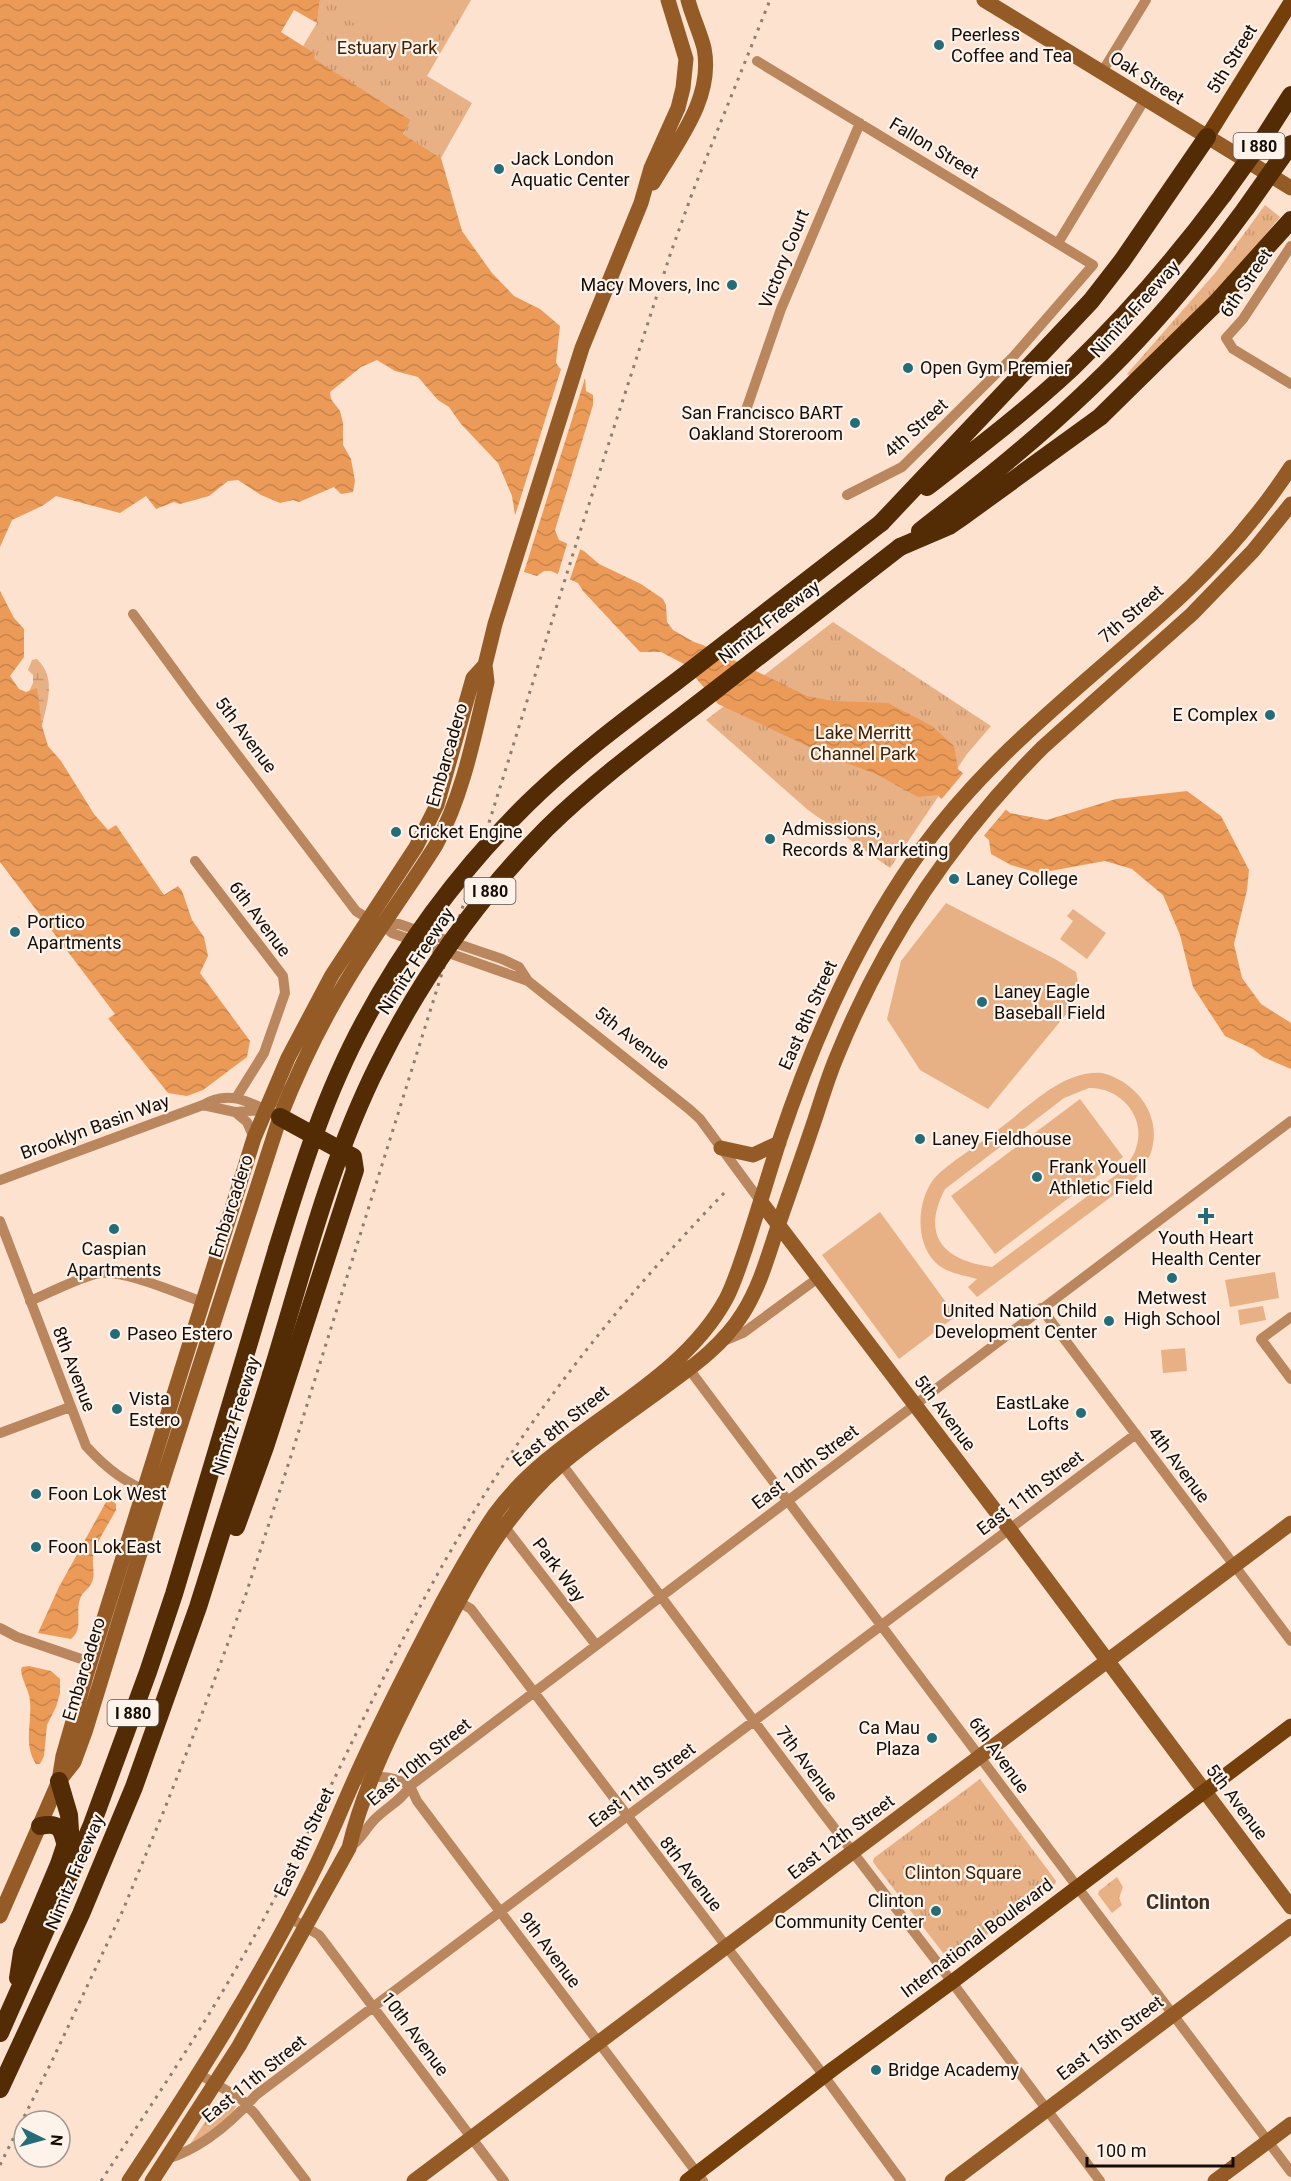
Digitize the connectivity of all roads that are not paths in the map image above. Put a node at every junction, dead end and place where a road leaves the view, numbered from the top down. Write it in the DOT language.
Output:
graph roads {
  1 [pos="668,0"];
  2 [pos="688,0"];
  3 [pos="1146,0"];
  4 [pos="992,2"];
  5 [pos="1291,2"];
  6 [pos="757,61"];
  7 [pos="1102,72"];
  8 [pos="1291,95"];
  9 [pos="1145,99"];
  10 [pos="860,123"];
  11 [pos="1207,137"];
  12 [pos="1291,144"];
  13 [pos="1291,188"];
  14 [pos="641,203"];
  15 [pos="1291,220"];
  16 [pos="1058,243"];
  17 [pos="1291,246"];
  18 [pos="1093,265"];
  19 [pos="1291,384"];
  20 [pos="746,410"];
  21 [pos="1291,467"];
  22 [pos="847,495"];
  23 [pos="1291,504"];
  24 [pos="880,523"];
  25 [pos="900,547"];
  26 [pos="133,614"];
  27 [pos="485,665"];
  28 [pos="982,776"];
  29 [pos="195,861"];
  30 [pos="368,918"];
  31 [pos="383,924"];
  32 [pos="236,1098"];
  33 [pos="202,1105"];
  34 [pos="235,1112"];
  35 [pos="273,1114"];
  36 [pos="1291,1121"];
  37 [pos="254,1138"];
  38 [pos="779,1143"];
  39 [pos="721,1148"];
  40 [pos="0,1180"];
  41 [pos="761,1202"];
  42 [pos="0,1221"];
  43 [pos="778,1226"];
  44 [pos="818,1278"];
  45 [pos="30,1301"];
  46 [pos="202,1302"];
  47 [pos="1041,1308"];
  48 [pos="1291,1317"];
  49 [pos="719,1344"];
  50 [pos="685,1363"];
  51 [pos="1291,1379"];
  52 [pos="914,1405"];
  53 [pos="70,1407"];
  54 [pos="0,1432"];
  55 [pos="1136,1434"];
  56 [pos="558,1459"];
  57 [pos="151,1492"];
  58 [pos="788,1502"];
  59 [pos="499,1520"];
  60 [pos="1291,1523"];
  61 [pos="1010,1530"];
  62 [pos="1234,1566"];
  63 [pos="661,1596"];
  64 [pos="453,1598"];
  65 [pos="881,1626"];
  66 [pos="0,1628"];
  67 [pos="1291,1641"];
  68 [pos="596,1645"];
  69 [pos="1107,1661"];
  70 [pos="90,1662"];
  71 [pos="171,1687"];
  72 [pos="533,1692"];
  73 [pos="754,1721"];
  74 [pos="1291,1726"];
  75 [pos="981,1757"];
  76 [pos="372,1777"];
  77 [pos="59,1781"];
  78 [pos="352,1783"];
  79 [pos="410,1785"];
  80 [pos="1204,1790"];
  81 [pos="627,1817"];
  82 [pos="40,1826"];
  83 [pos="66,1847"];
  84 [pos="349,1848"];
  85 [pos="854,1851"];
  86 [pos="1078,1887"];
  87 [pos="1291,1907"];
  88 [pos="501,1911"];
  89 [pos="0,1916"];
  90 [pos="290,1918"];
  91 [pos="1291,1926"];
  92 [pos="306,1927"];
  93 [pos="727,1947"];
  94 [pos="952,1982"];
  95 [pos="13,2005"];
  96 [pos="374,2007"];
  97 [pos="1173,2014"];
  98 [pos="0,2032"];
  99 [pos="600,2042"];
  100 [pos="199,2074"];
  101 [pos="823,2076"];
  102 [pos="215,2084"];
  103 [pos="0,2088"];
  104 [pos="247,2106"];
  105 [pos="1046,2110"];
  106 [pos="1291,2124"];
  107 [pos="472,2138"];
  108 [pos="1268,2142"];
  109 [pos="167,2158"];
  110 [pos="1291,2172"];
  111 [pos="696,2178"];
  112 [pos="129,2181"];
  113 [pos="152,2181"];
  114 [pos="306,2181"];
  115 [pos="414,2181"];
  116 [pos="504,2181"];
  117 [pos="901,2181"];
  118 [pos="952,2181"];
  119 [pos="1100,2181"];
  120 [pos="1215,2181"];
  1 -- 14 [label="main road"];
  2 -- 14 [label="main road"];
  3 -- 7 [label="street"];
  4 -- 7 [label="main road, Oak Street"];
  5 -- 11 [label="main road, 5th Street"];
  6 -- 10 [label="street, Fallon Street"];
  7 -- 9 [label="main road, Oak Street"];
  8 -- 24 [label="highway, Nimitz Freeway / I 880, bridge"];
  9 -- 11 [label="main road, Oak Street"];
  9 -- 16 [label="street"];
  10 -- 16 [label="street, Fallon Street"];
  10 -- 20 [label="street, Victory Court"];
  11 -- 13 [label="main road, Oak Street"];
  11 -- 24 [label="highway"];
  12 -- 25 [label="highway, Nimitz Freeway / I 880, bridge"];
  14 -- 27 [label="main road, Embarcadero"];
  15 -- 25 [label="highway"];
  16 -- 18 [label="street, Fallon Street"];
  17 -- 19 [label="street, 6th Street"];
  18 -- 22 [label="street, 4th Street"];
  21 -- 28 [label="main road, 7th Street"];
  23 -- 43 [label="main road, East 8th Street"];
  24 -- 95 [label="highway, Nimitz Freeway / I 880, bridge"];
  25 -- 71 [label="highway, Nimitz Freeway / I 880, bridge"];
  26 -- 30 [label="street, 5th Avenue"];
  27 -- 30 [label="main road, Embarcadero"];
  27 -- 31 [label="main road, Embarcadero"];
  28 -- 38 [label="main road, East 8th Street"];
  29 -- 32 [label="street, 6th Avenue"];
  30 -- 31 [label="street, 5th Avenue"];
  30 -- 35 [label="main road, Embarcadero"];
  31 -- 35 [label="main road, Embarcadero"];
  31 -- 39 [label="street, 5th Avenue"];
  32 -- 33 [label="street, Brooklyn Basin Way"];
  32 -- 35 [label="street"];
  33 -- 34 [label="street"];
  33 -- 40 [label="street, Brooklyn Basin Way"];
  34 -- 35 [label="street"];
  34 -- 37 [label="street"];
  35 -- 37 [label="main road, Embarcadero"];
  35 -- 57 [label="main road, Embarcadero"];
  35 -- 71 [label="highway"];
  36 -- 47 [label="street, East 10th Street"];
  37 -- 46 [label="main road, Embarcadero"];
  38 -- 39 [label="main road"];
  38 -- 41 [label="main road, East 8th Street"];
  39 -- 41 [label="street, 5th Avenue"];
  41 -- 43 [label="main road, 5th Avenue"];
  41 -- 50 [label="main road, East 8th Street"];
  42 -- 45 [label="street, 8th Avenue"];
  43 -- 44 [label="main road, 5th Avenue"];
  43 -- 49 [label="main road, East 8th Street"];
  44 -- 49 [label="street, East 8th Street"];
  44 -- 52 [label="main road, 5th Avenue"];
  45 -- 46 [label="street"];
  45 -- 53 [label="street, 8th Avenue"];
  46 -- 57 [label="main road, Embarcadero"];
  47 -- 52 [label="street, East 10th Street"];
  47 -- 55 [label="street, 4th Avenue"];
  48 -- 51 [label="street"];
  49 -- 50 [label="main road, East 8th Street"];
  50 -- 56 [label="main road, East 8th Street"];
  50 -- 58 [label="street, 6th Avenue"];
  52 -- 58 [label="street, East 10th Street"];
  52 -- 61 [label="main road, 5th Avenue"];
  53 -- 54 [label="street"];
  53 -- 57 [label="street, 8th Avenue"];
  55 -- 61 [label="street, East 11th Street"];
  55 -- 62 [label="street, 4th Avenue"];
  56 -- 59 [label="main road, East 8th Street"];
  56 -- 63 [label="street, 7th Avenue"];
  57 -- 70 [label="main road, Embarcadero"];
  57 -- 77 [label="main road, Embarcadero"];
  58 -- 63 [label="street, East 10th Street"];
  58 -- 65 [label="street, 6th Avenue"];
  59 -- 64 [label="main road, East 8th Street"];
  59 -- 68 [label="street, Park Way"];
  60 -- 62 [label="main road, East 12th Street"];
  61 -- 65 [label="street, East 11th Street"];
  61 -- 69 [label="main road, 5th Avenue"];
  62 -- 67 [label="street, 4th Avenue"];
  62 -- 69 [label="main road, East 12th Street"];
  63 -- 68 [label="street, East 10th Street"];
  63 -- 73 [label="street, 7th Avenue"];
  64 -- 72 [label="street, 8th Avenue"];
  64 -- 76 [label="main road, East 8th Street"];
  64 -- 78 [label="main road, East 8th Street"];
  65 -- 73 [label="street, East 11th Street"];
  65 -- 75 [label="street, 6th Avenue"];
  66 -- 70 [label="street"];
  68 -- 72 [label="street, East 10th Street"];
  69 -- 75 [label="main road, East 12th Street"];
  69 -- 80 [label="main road, 5th Avenue"];
  70 -- 77 [label="main road, Embarcadero"];
  71 -- 103 [label="highway, Nimitz Freeway / I 880"];
  72 -- 79 [label="street, East 10th Street"];
  72 -- 81 [label="street, 8th Avenue"];
  73 -- 81 [label="street, East 11th Street"];
  73 -- 85 [label="street, 7th Avenue"];
  74 -- 80 [label="main road, International Boulevard"];
  75 -- 85 [label="main road, East 12th Street"];
  75 -- 86 [label="street, 6th Avenue"];
  76 -- 78 [label="street"];
  76 -- 79 [label="street"];
  76 -- 84 [label="main road, East 8th Street"];
  77 -- 82 [label="main road, Embarcadero"];
  77 -- 83 [label="highway"];
  78 -- 90 [label="main road, East 8th Street"];
  79 -- 84 [label="street, East 10th Street"];
  79 -- 88 [label="street, 9th Avenue"];
  80 -- 86 [label="main road, International Boulevard"];
  80 -- 87 [label="main road, 5th Avenue"];
  81 -- 88 [label="street, East 11th Street"];
  81 -- 93 [label="street, 8th Avenue"];
  82 -- 83 [label="highway"];
  82 -- 89 [label="main road, Embarcadero"];
  83 -- 95 [label="highway"];
  84 -- 92 [label="main road, East 8th Street"];
  85 -- 93 [label="main road, East 12th Street"];
  85 -- 94 [label="street, 7th Avenue"];
  86 -- 94 [label="main road, International Boulevard"];
  86 -- 97 [label="street, 6th Avenue"];
  88 -- 96 [label="street, East 11th Street"];
  88 -- 99 [label="street, 9th Avenue"];
  90 -- 92 [label="street, 10th Avenue"];
  90 -- 100 [label="main road, East 8th Street"];
  91 -- 97 [label="main road, East 15th Street"];
  92 -- 96 [label="street, 10th Avenue"];
  92 -- 102 [label="main road, East 8th Street"];
  93 -- 99 [label="main road, East 12th Street"];
  93 -- 101 [label="street, 8th Avenue"];
  94 -- 101 [label="main road, International Boulevard"];
  94 -- 105 [label="street, 7th Avenue"];
  95 -- 98 [label="highway, Nimitz Freeway / I 880"];
  96 -- 104 [label="street, East 11th Street"];
  96 -- 107 [label="street, 10th Avenue"];
  97 -- 105 [label="main road, East 15th Street"];
  97 -- 108 [label="street, 6th Avenue"];
  99 -- 107 [label="main road, East 12th Street"];
  99 -- 111 [label="street, 9th Avenue"];
  100 -- 102 [label="street"];
  100 -- 112 [label="main road, East 8th Street"];
  101 -- 111 [label="main road, International Boulevard"];
  101 -- 117 [label="street, 8th Avenue"];
  102 -- 104 [label="street"];
  102 -- 109 [label="main road, East 8th Street"];
  104 -- 109 [label="street, East 11th Street"];
  104 -- 114 [label="street"];
  105 -- 118 [label="main road, East 15th Street"];
  105 -- 119 [label="street, 7th Avenue"];
  106 -- 108 [label="main road"];
  107 -- 115 [label="main road, East 12th Street"];
  107 -- 116 [label="street, 10th Avenue"];
  108 -- 110 [label="street, 6th Avenue"];
  108 -- 120 [label="main road"];
  109 -- 113 [label="main road, East 8th Street"];
}
